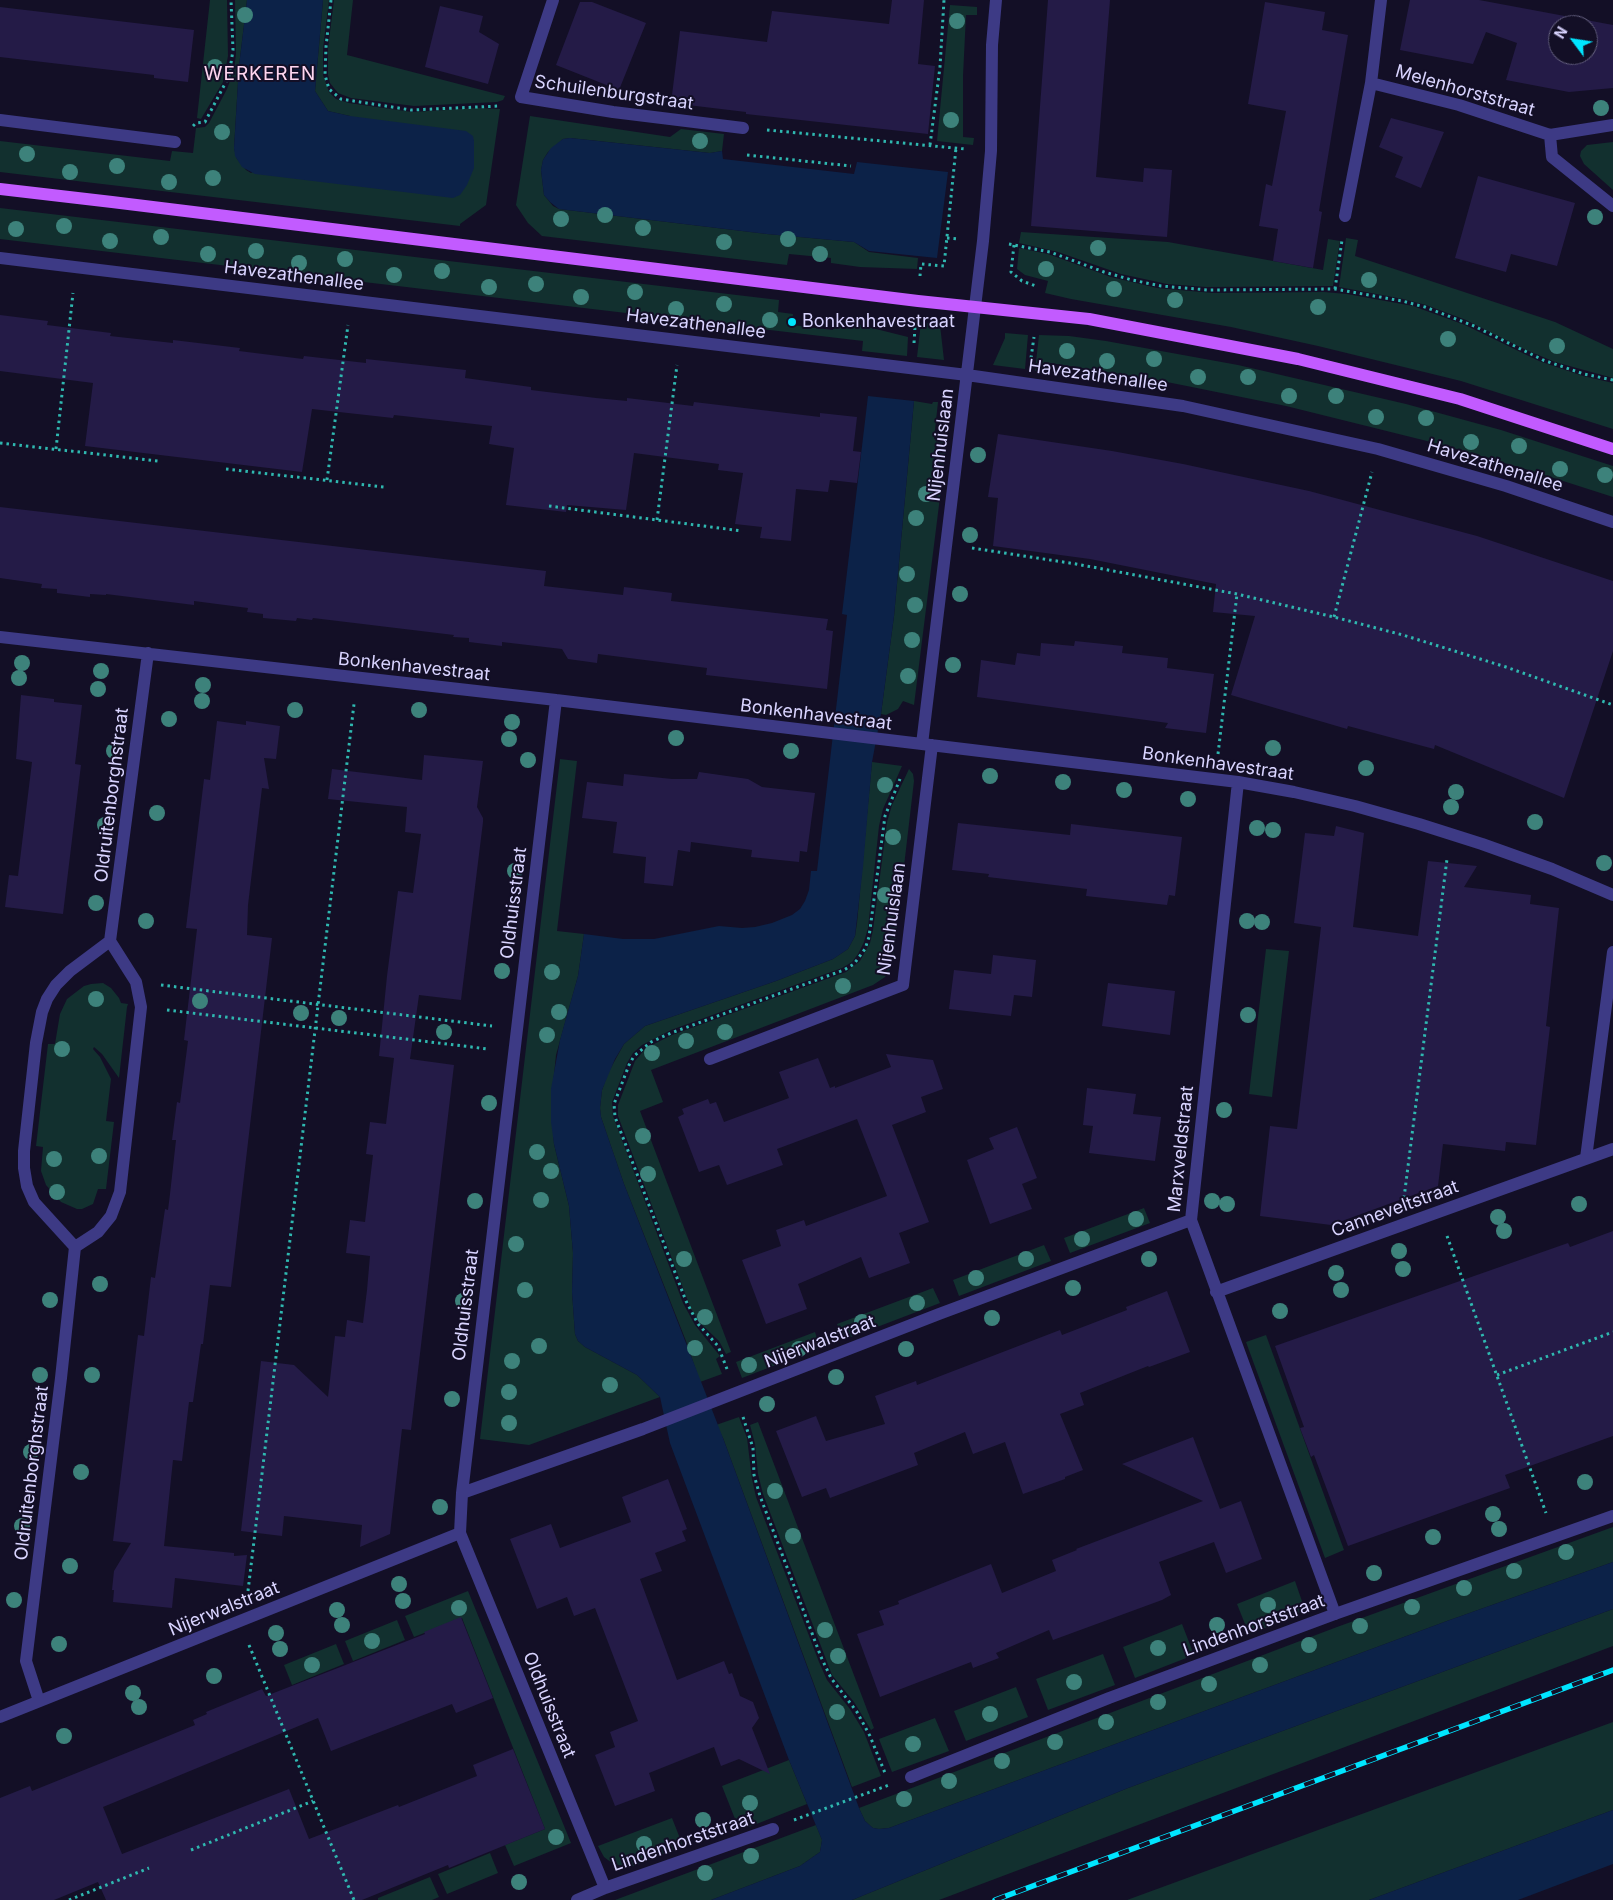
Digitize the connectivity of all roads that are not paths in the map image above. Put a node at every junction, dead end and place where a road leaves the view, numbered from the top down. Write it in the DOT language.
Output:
graph roads {
  1 [pos="553,0"];
  2 [pos="996,0"];
  3 [pos="1381,0"];
  4 [pos="1371,83"];
  5 [pos="0,120"];
  6 [pos="1613,126"];
  7 [pos="743,128"];
  8 [pos="1550,134"];
  9 [pos="175,142"];
  10 [pos="0,190"];
  11 [pos="1613,206"];
  12 [pos="1345,216"];
  13 [pos="0,258"];
  14 [pos="975,306"];
  15 [pos="967,375"];
  16 [pos="1613,449"];
  17 [pos="1613,522"];
  18 [pos="0,637"];
  19 [pos="148,653"];
  20 [pos="556,700"];
  21 [pos="924,744"];
  22 [pos="1238,782"];
  23 [pos="1613,895"];
  24 [pos="110,941"];
  25 [pos="1613,952"];
  26 [pos="710,1059"];
  27 [pos="1613,1149"];
  28 [pos="1586,1158"];
  29 [pos="1191,1220"];
  30 [pos="74,1247"];
  31 [pos="1216,1292"];
  32 [pos="462,1493"];
  33 [pos="1613,1516"];
  34 [pos="460,1532"];
  35 [pos="1335,1614"];
  36 [pos="39,1702"];
  37 [pos="0,1717"];
  38 [pos="911,1776"];
  39 [pos="773,1829"];
  40 [pos="605,1888"];
  41 [pos="577,1900"];
  1 -- 7 [label="street, Schuilenburgstraat"];
  2 -- 14 [label="street, Nijenhuislaan"];
  3 -- 4 [label="street, Melenhorststraat"];
  4 -- 8 [label="street, Melenhorststraat"];
  4 -- 12 [label="street, Melenhorststraat"];
  5 -- 9 [label="street"];
  6 -- 8 [label="street, Melenhorststraat"];
  8 -- 11 [label="street, Melenhorststraat"];
  10 -- 14 [label="main road"];
  13 -- 15 [label="street, Havezathenallee"];
  14 -- 15 [label="street, Nijenhuislaan"];
  14 -- 16 [label="main road"];
  15 -- 17 [label="street, Havezathenallee"];
  15 -- 21 [label="street, Nijenhuislaan"];
  18 -- 19 [label="street, Bonkenhavestraat"];
  19 -- 20 [label="street, Bonkenhavestraat"];
  19 -- 24 [label="street, Oldruitenborghstraat"];
  20 -- 21 [label="street, Bonkenhavestraat"];
  20 -- 32 [label="street, Oldhuisstraat"];
  21 -- 22 [label="street, Bonkenhavestraat"];
  21 -- 26 [label="street, Nijenhuislaan"];
  22 -- 23 [label="street, Bonkenhavestraat"];
  22 -- 29 [label="street, Marxveldstraat"];
  24 -- 30 [label="street"];
  24 -- 30 [label="street"];
  25 -- 28 [label="street"];
  27 -- 28 [label="street, Canneveltstraat"];
  28 -- 31 [label="street, Canneveltstraat"];
  29 -- 31 [label="street, Marxveldstraat"];
  29 -- 32 [label="street, Nijerwalstraat"];
  30 -- 36 [label="street, Oldruitenborghstraat"];
  31 -- 35 [label="street, Marxveldstraat"];
  32 -- 34 [label="street, Oldhuisstraat"];
  33 -- 35 [label="street, Lindenhorststraat"];
  34 -- 36 [label="street, Nijerwalstraat"];
  34 -- 40 [label="street, Oldhuisstraat"];
  35 -- 38 [label="street, Lindenhorststraat"];
  36 -- 37 [label="street, Nijerwalstraat"];
  39 -- 40 [label="street, Lindenhorststraat"];
  40 -- 41 [label="street, Lindenhorststraat"];
}
